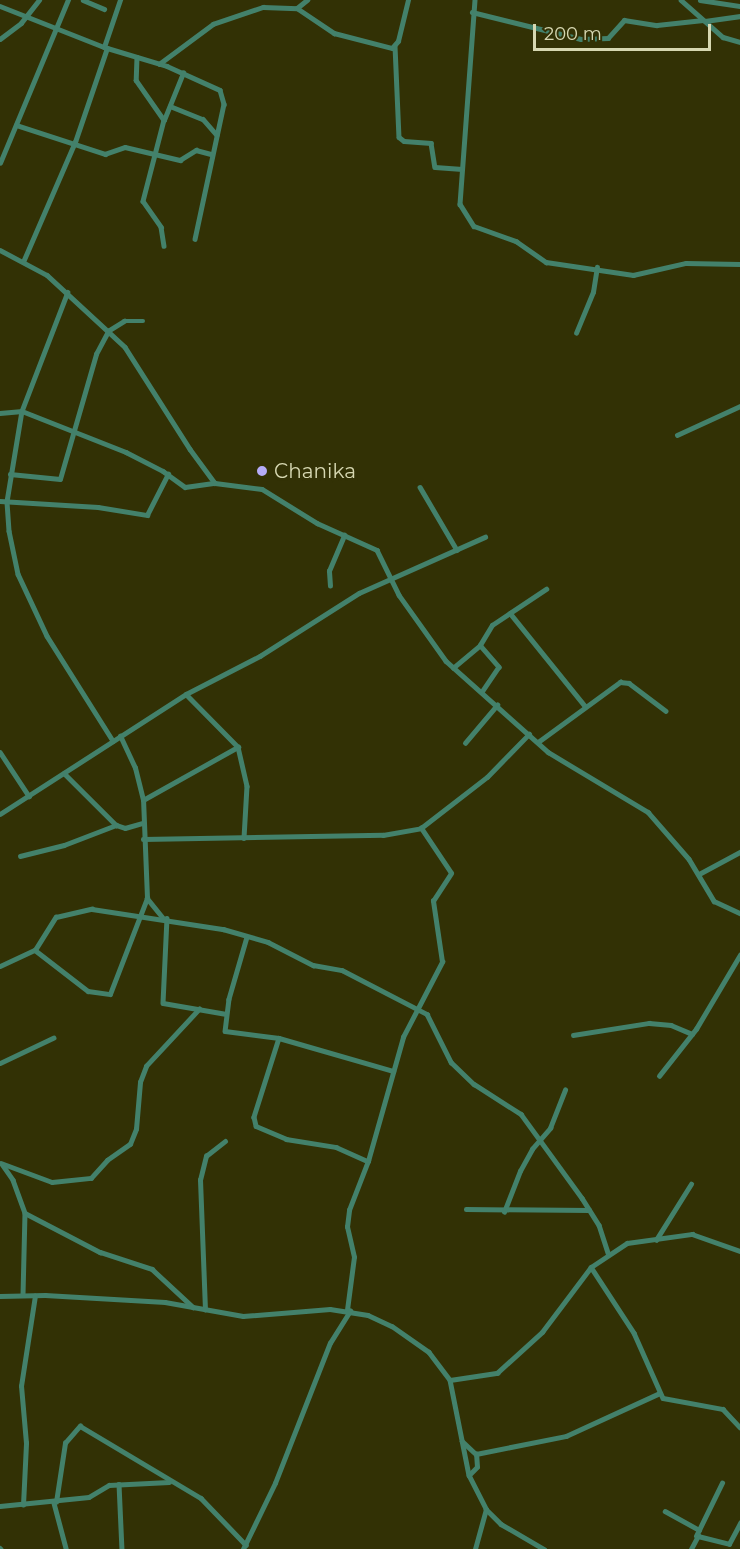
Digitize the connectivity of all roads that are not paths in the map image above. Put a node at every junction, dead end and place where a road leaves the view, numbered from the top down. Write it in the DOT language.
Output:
graph roads {
  1 [pos="39,0"];
  2 [pos="68,0"];
  3 [pos="83,0"];
  4 [pos="120,0"];
  5 [pos="307,0"];
  6 [pos="408,0"];
  7 [pos="466,0"];
  8 [pos="681,0"];
  9 [pos="700,0"];
  10 [pos="475,1"];
  11 [pos="0,6"];
  12 [pos="740,6"];
  13 [pos="297,8"];
  14 [pos="104,9"];
  15 [pos="472,12"];
  16 [pos="28,15"];
  17 [pos="740,16"];
  18 [pos="704,21"];
  19 [pos="56,25"];
  20 [pos="0,39"];
  21 [pos="740,42"];
  22 [pos="396,46"];
  23 [pos="105,48"];
  24 [pos="137,57"];
  25 [pos="159,64"];
  26 [pos="183,74"];
  27 [pos="170,106"];
  28 [pos="164,120"];
  29 [pos="16,124"];
  30 [pos="217,135"];
  31 [pos="75,142"];
  32 [pos="156,153"];
  33 [pos="211,154"];
  34 [pos="0,163"];
  35 [pos="462,169"];
  36 [pos="195,239"];
  37 [pos="164,246"];
  38 [pos="0,250"];
  39 [pos="23,262"];
  40 [pos="740,264"];
  41 [pos="597,267"];
  42 [pos="68,292"];
  43 [pos="143,321"];
  44 [pos="108,331"];
  45 [pos="576,333"];
  46 [pos="740,406"];
  47 [pos="22,411"];
  48 [pos="0,413"];
  49 [pos="76,433"];
  50 [pos="677,435"];
  51 [pos="10,474"];
  52 [pos="168,474"];
  53 [pos="215,483"];
  54 [pos="420,487"];
  55 [pos="0,501"];
  56 [pos="7,502"];
  57 [pos="344,535"];
  58 [pos="485,537"];
  59 [pos="458,550"];
  60 [pos="392,578"];
  61 [pos="330,586"];
  62 [pos="546,589"];
  63 [pos="510,614"];
  64 [pos="480,645"];
  65 [pos="453,668"];
  66 [pos="482,692"];
  67 [pos="186,694"];
  68 [pos="497,705"];
  69 [pos="585,706"];
  70 [pos="666,711"];
  71 [pos="529,734"];
  72 [pos="120,736"];
  73 [pos="113,741"];
  74 [pos="538,742"];
  75 [pos="465,743"];
  76 [pos="238,747"];
  77 [pos="0,752"];
  78 [pos="64,773"];
  79 [pos="29,796"];
  80 [pos="143,800"];
  81 [pos="0,814"];
  82 [pos="142,823"];
  83 [pos="116,825"];
  84 [pos="421,828"];
  85 [pos="244,838"];
  86 [pos="143,839"];
  87 [pos="740,852"];
  88 [pos="20,856"];
  89 [pos="699,874"];
  90 [pos="147,898"];
  91 [pos="740,913"];
  92 [pos="142,915"];
  93 [pos="165,918"];
  94 [pos="247,936"];
  95 [pos="35,950"];
  96 [pos="740,955"];
  97 [pos="0,966"];
  98 [pos="200,1009"];
  99 [pos="415,1011"];
  100 [pos="226,1014"];
  101 [pos="692,1034"];
  102 [pos="573,1035"];
  103 [pos="53,1038"];
  104 [pos="279,1038"];
  105 [pos="0,1063"];
  106 [pos="393,1071"];
  107 [pos="660,1076"];
  108 [pos="565,1090"];
  109 [pos="225,1141"];
  110 [pos="538,1142"];
  111 [pos="368,1161"];
  112 [pos="0,1162"];
  113 [pos="691,1184"];
  114 [pos="466,1209"];
  115 [pos="590,1210"];
  116 [pos="504,1212"];
  117 [pos="26,1213"];
  118 [pos="656,1240"];
  119 [pos="740,1251"];
  120 [pos="608,1253"];
  121 [pos="591,1267"];
  122 [pos="22,1295"];
  123 [pos="0,1296"];
  124 [pos="35,1296"];
  125 [pos="193,1307"];
  126 [pos="205,1310"];
  127 [pos="349,1310"];
  128 [pos="450,1380"];
  129 [pos="660,1393"];
  130 [pos="740,1427"];
  131 [pos="462,1441"];
  132 [pos="476,1454"];
  133 [pos="469,1475"];
  134 [pos="169,1482"];
  135 [pos="722,1483"];
  136 [pos="119,1484"];
  137 [pos="55,1502"];
  138 [pos="22,1505"];
  139 [pos="0,1506"];
  140 [pos="486,1509"];
  141 [pos="665,1511"];
  142 [pos="740,1523"];
  143 [pos="699,1530"];
  144 [pos="696,1536"];
  145 [pos="244,1547"];
  146 [pos="66,1548"];
  147 [pos="122,1549"];
  148 [pos="474,1549"];
  149 [pos="544,1549"];
  150 [pos="691,1549"];
  1 -- 16 [label="street"];
  2 -- 19 [label="street"];
  3 -- 14 [label="street"];
  4 -- 23 [label="street"];
  5 -- 13 [label="street"];
  6 -- 22 [label="street"];
  7 -- 10 [label="street"];
  8 -- 18 [label="street"];
  9 -- 12 [label="street"];
  10 -- 15 [label="street"];
  11 -- 16 [label="street"];
  13 -- 22 [label="street"];
  13 -- 25 [label="street"];
  15 -- 18 [label="street"];
  15 -- 35 [label="street"];
  16 -- 19 [label="street"];
  16 -- 20 [label="street"];
  17 -- 18 [label="street"];
  18 -- 21 [label="street"];
  19 -- 23 [label="street"];
  19 -- 29 [label="street"];
  22 -- 35 [label="street"];
  23 -- 24 [label="street"];
  23 -- 31 [label="street"];
  24 -- 25 [label="street"];
  24 -- 28 [label="street"];
  25 -- 26 [label="street"];
  26 -- 27 [label="street"];
  26 -- 30 [label="street"];
  27 -- 28 [label="street"];
  27 -- 30 [label="street"];
  28 -- 32 [label="street"];
  29 -- 31 [label="street"];
  29 -- 34 [label="street"];
  30 -- 33 [label="street"];
  31 -- 32 [label="street"];
  31 -- 39 [label="street"];
  32 -- 33 [label="street"];
  32 -- 37 [label="street"];
  33 -- 36 [label="street"];
  35 -- 41 [label="street"];
  38 -- 39 [label="street"];
  39 -- 42 [label="street"];
  40 -- 41 [label="street"];
  41 -- 45 [label="street"];
  42 -- 44 [label="street"];
  42 -- 47 [label="street"];
  43 -- 44 [label="street"];
  44 -- 49 [label="street"];
  44 -- 53 [label="street"];
  46 -- 50 [label="street"];
  47 -- 48 [label="street"];
  47 -- 49 [label="street"];
  47 -- 51 [label="street"];
  49 -- 51 [label="street"];
  49 -- 52 [label="street"];
  51 -- 56 [label="street"];
  52 -- 53 [label="street"];
  52 -- 56 [label="street"];
  53 -- 57 [label="street"];
  54 -- 59 [label="street"];
  55 -- 56 [label="street"];
  56 -- 73 [label="street"];
  57 -- 60 [label="street"];
  57 -- 61 [label="street"];
  58 -- 59 [label="street"];
  59 -- 60 [label="street"];
  60 -- 65 [label="street"];
  60 -- 67 [label="street"];
  62 -- 63 [label="street"];
  63 -- 64 [label="street"];
  63 -- 69 [label="street"];
  64 -- 65 [label="street"];
  64 -- 66 [label="street"];
  65 -- 66 [label="street"];
  66 -- 68 [label="street"];
  67 -- 72 [label="street"];
  67 -- 76 [label="street"];
  68 -- 71 [label="street"];
  68 -- 75 [label="street"];
  69 -- 70 [label="street"];
  69 -- 74 [label="street"];
  71 -- 74 [label="street"];
  71 -- 84 [label="street"];
  72 -- 73 [label="street"];
  72 -- 80 [label="street"];
  73 -- 78 [label="street"];
  74 -- 89 [label="street"];
  76 -- 80 [label="street"];
  76 -- 85 [label="street"];
  77 -- 79 [label="street"];
  78 -- 79 [label="street"];
  78 -- 83 [label="street"];
  79 -- 81 [label="street"];
  80 -- 82 [label="street"];
  82 -- 83 [label="street"];
  82 -- 86 [label="street"];
  83 -- 88 [label="street"];
  84 -- 85 [label="street"];
  84 -- 99 [label="street"];
  85 -- 86 [label="street"];
  86 -- 90 [label="street"];
  87 -- 89 [label="street"];
  89 -- 91 [label="street"];
  90 -- 92 [label="street"];
  90 -- 93 [label="street"];
  92 -- 93 [label="street"];
  92 -- 95 [label="street"];
  92 -- 95 [label="street"];
  93 -- 94 [label="street"];
  93 -- 98 [label="street"];
  94 -- 99 [label="street"];
  94 -- 100 [label="street"];
  95 -- 97 [label="street"];
  96 -- 101 [label="street"];
  98 -- 100 [label="street"];
  98 -- 112 [label="street"];
  99 -- 106 [label="street"];
  99 -- 110 [label="street"];
  100 -- 104 [label="street"];
  101 -- 102 [label="street"];
  101 -- 107 [label="street"];
  103 -- 105 [label="street"];
  104 -- 106 [label="street"];
  104 -- 111 [label="street"];
  106 -- 111 [label="street"];
  108 -- 110 [label="street"];
  109 -- 126 [label="street"];
  110 -- 115 [label="street"];
  110 -- 116 [label="street"];
  111 -- 127 [label="street"];
  112 -- 117 [label="street"];
  113 -- 118 [label="street"];
  114 -- 116 [label="street"];
  115 -- 116 [label="street"];
  115 -- 120 [label="street"];
  117 -- 122 [label="street"];
  117 -- 125 [label="street"];
  118 -- 119 [label="street"];
  118 -- 120 [label="street"];
  120 -- 121 [label="street"];
  121 -- 128 [label="street"];
  121 -- 129 [label="street"];
  122 -- 123 [label="street"];
  122 -- 124 [label="street"];
  124 -- 125 [label="street"];
  124 -- 138 [label="street"];
  125 -- 126 [label="street"];
  126 -- 127 [label="street"];
  127 -- 128 [label="street"];
  127 -- 145 [label="street"];
  128 -- 131 [label="street"];
  129 -- 130 [label="street"];
  129 -- 132 [label="street"];
  131 -- 132 [label="street"];
  131 -- 133 [label="street"];
  132 -- 133 [label="street"];
  133 -- 140 [label="street"];
  134 -- 136 [label="street"];
  134 -- 137 [label="street"];
  134 -- 145 [label="street"];
  135 -- 143 [label="street"];
  136 -- 137 [label="street"];
  136 -- 147 [label="street"];
  137 -- 138 [label="street"];
  137 -- 146 [label="street"];
  138 -- 139 [label="street"];
  140 -- 148 [label="street"];
  140 -- 149 [label="street"];
  141 -- 143 [label="street"];
  142 -- 144 [label="street"];
  143 -- 144 [label="street"];
  144 -- 150 [label="street"];
}
